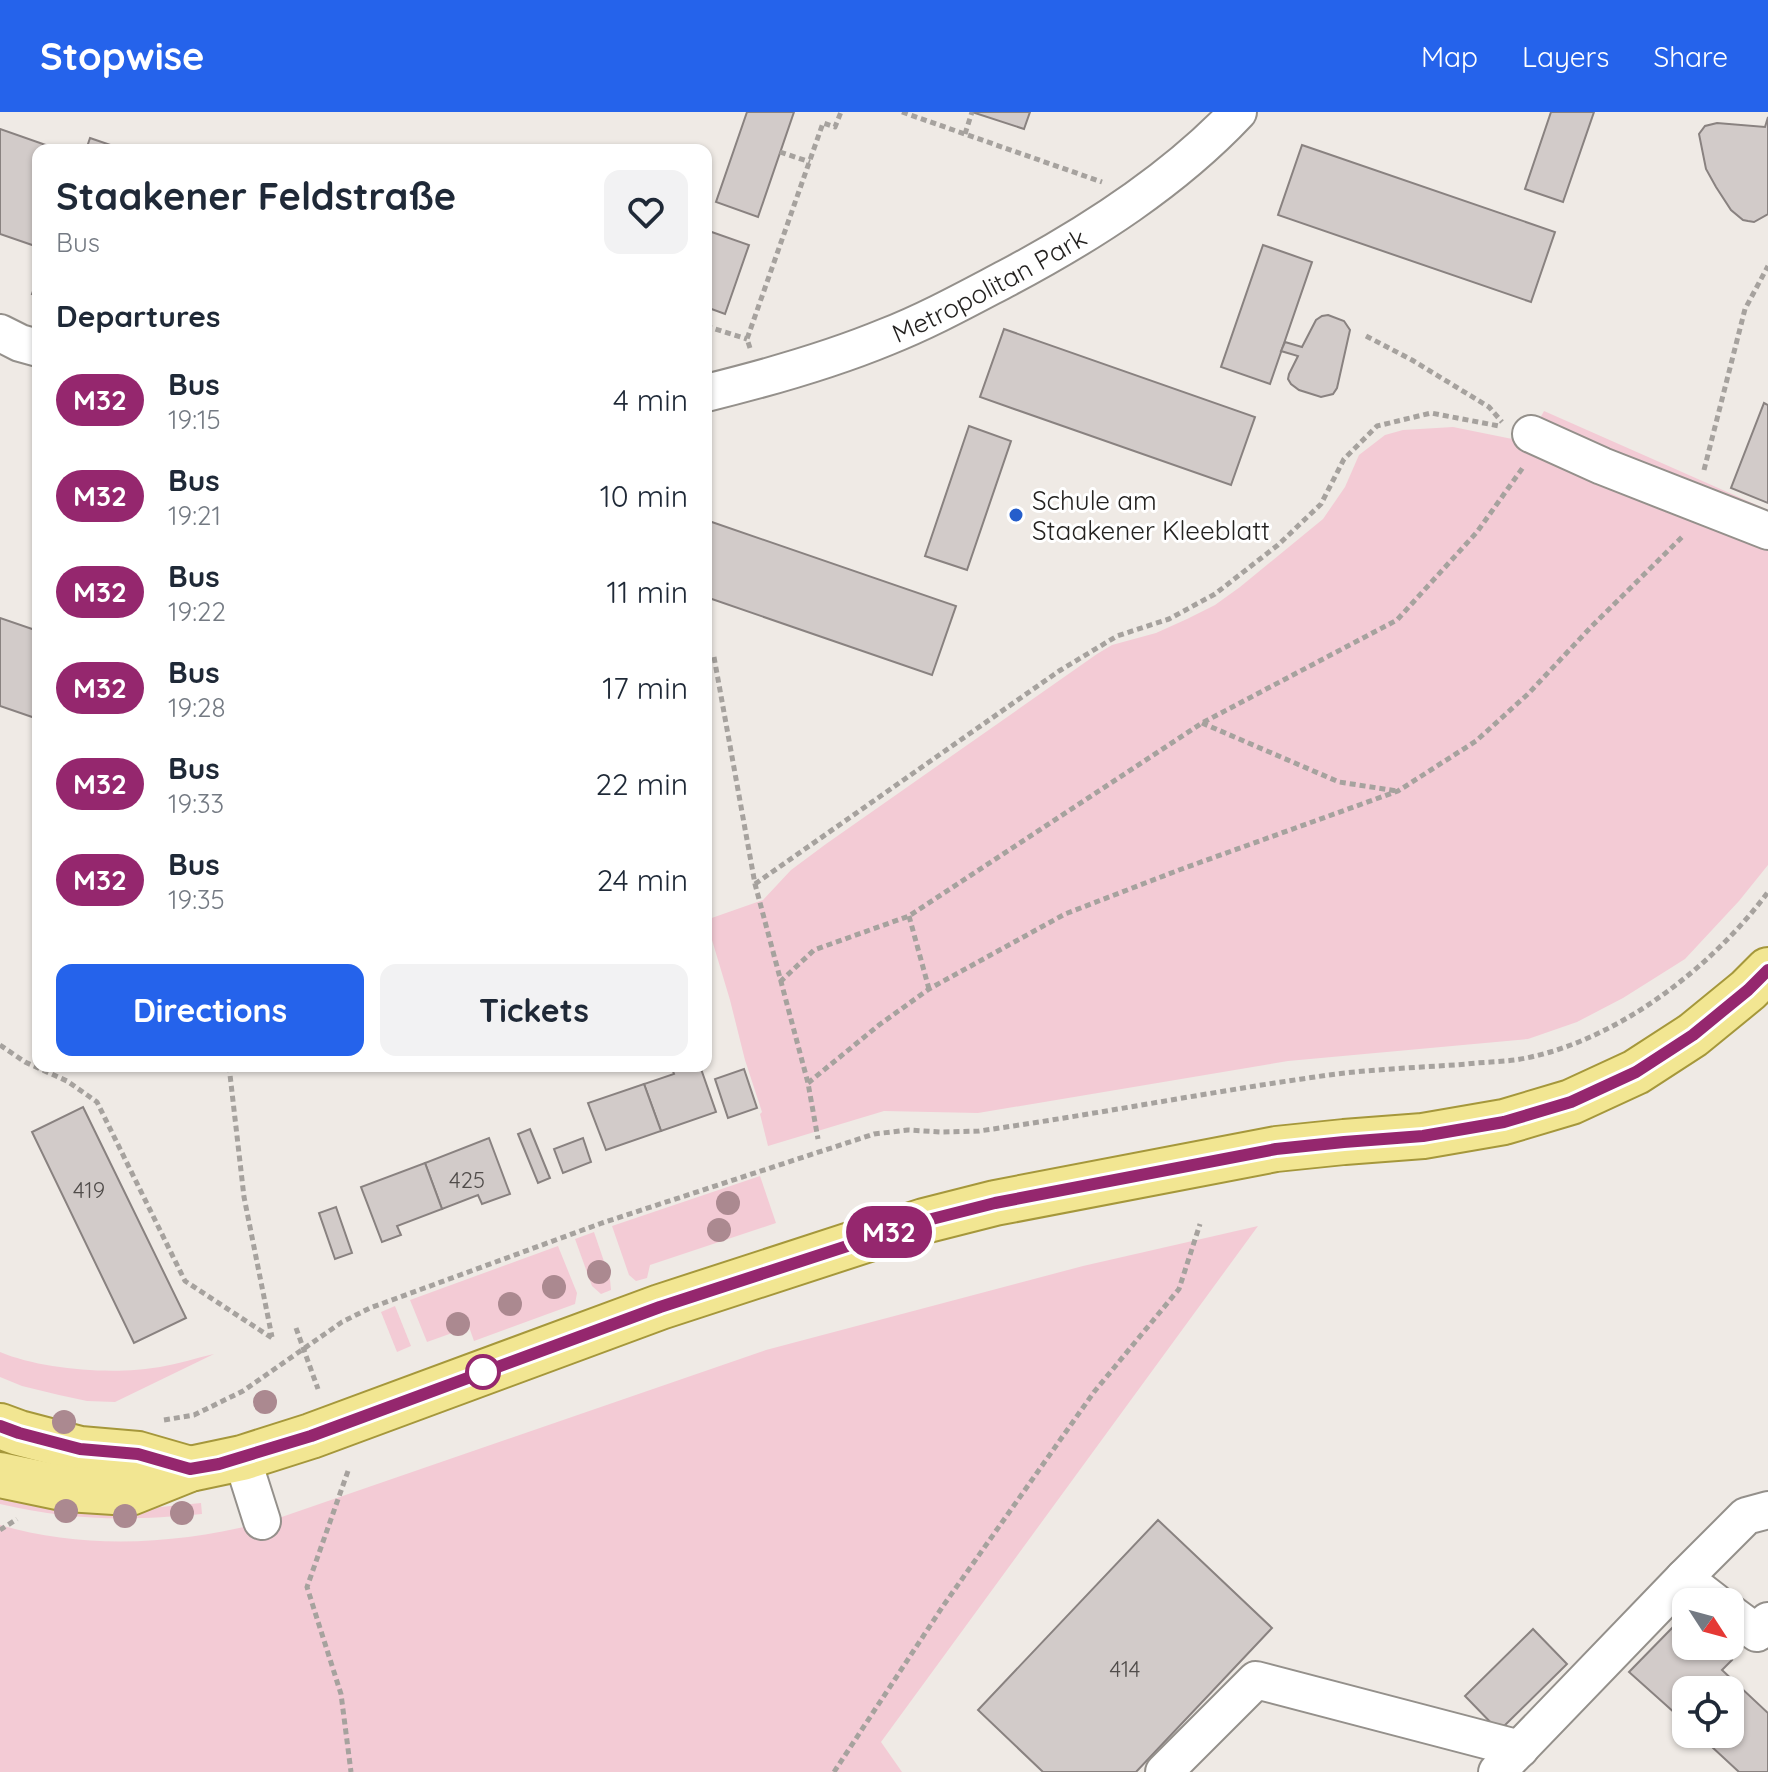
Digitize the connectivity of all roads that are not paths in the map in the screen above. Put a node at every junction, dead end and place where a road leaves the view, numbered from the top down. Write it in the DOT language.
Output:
graph roads {
  1 [pos="1238,112"];
  2 [pos="0,333"];
  3 [pos="32,346"];
  4 [pos="712,392"];
  5 [pos="1537,437"];
  6 [pos="1768,531"];
  7 [pos="1768,970"];
  8 [pos="0,1426"];
  9 [pos="242,1458"];
  10 [pos="190,1469"];
  11 [pos="0,1475"];
  12 [pos="1768,1510"];
  13 [pos="262,1521"];
  14 [pos="1684,1578"];
  15 [pos="1697,1588"];
  16 [pos="1508,1760"];
  17 [pos="1164,1772"];
  1 -- 4 [label="street, Metropolitan Park"];
  2 -- 3 [label="street"];
  5 -- 6 [label="street"];
  7 -- 9 [label="main road"];
  8 -- 10 [label="main road"];
  9 -- 10 [label="main road"];
  9 -- 13 [label="street"];
  10 -- 11 [label="main road"];
  12 -- 14 [label="street"];
  14 -- 15 [label="street"];
  14 -- 16 [label="street"];
  16 -- 17 [label="street"];
}
